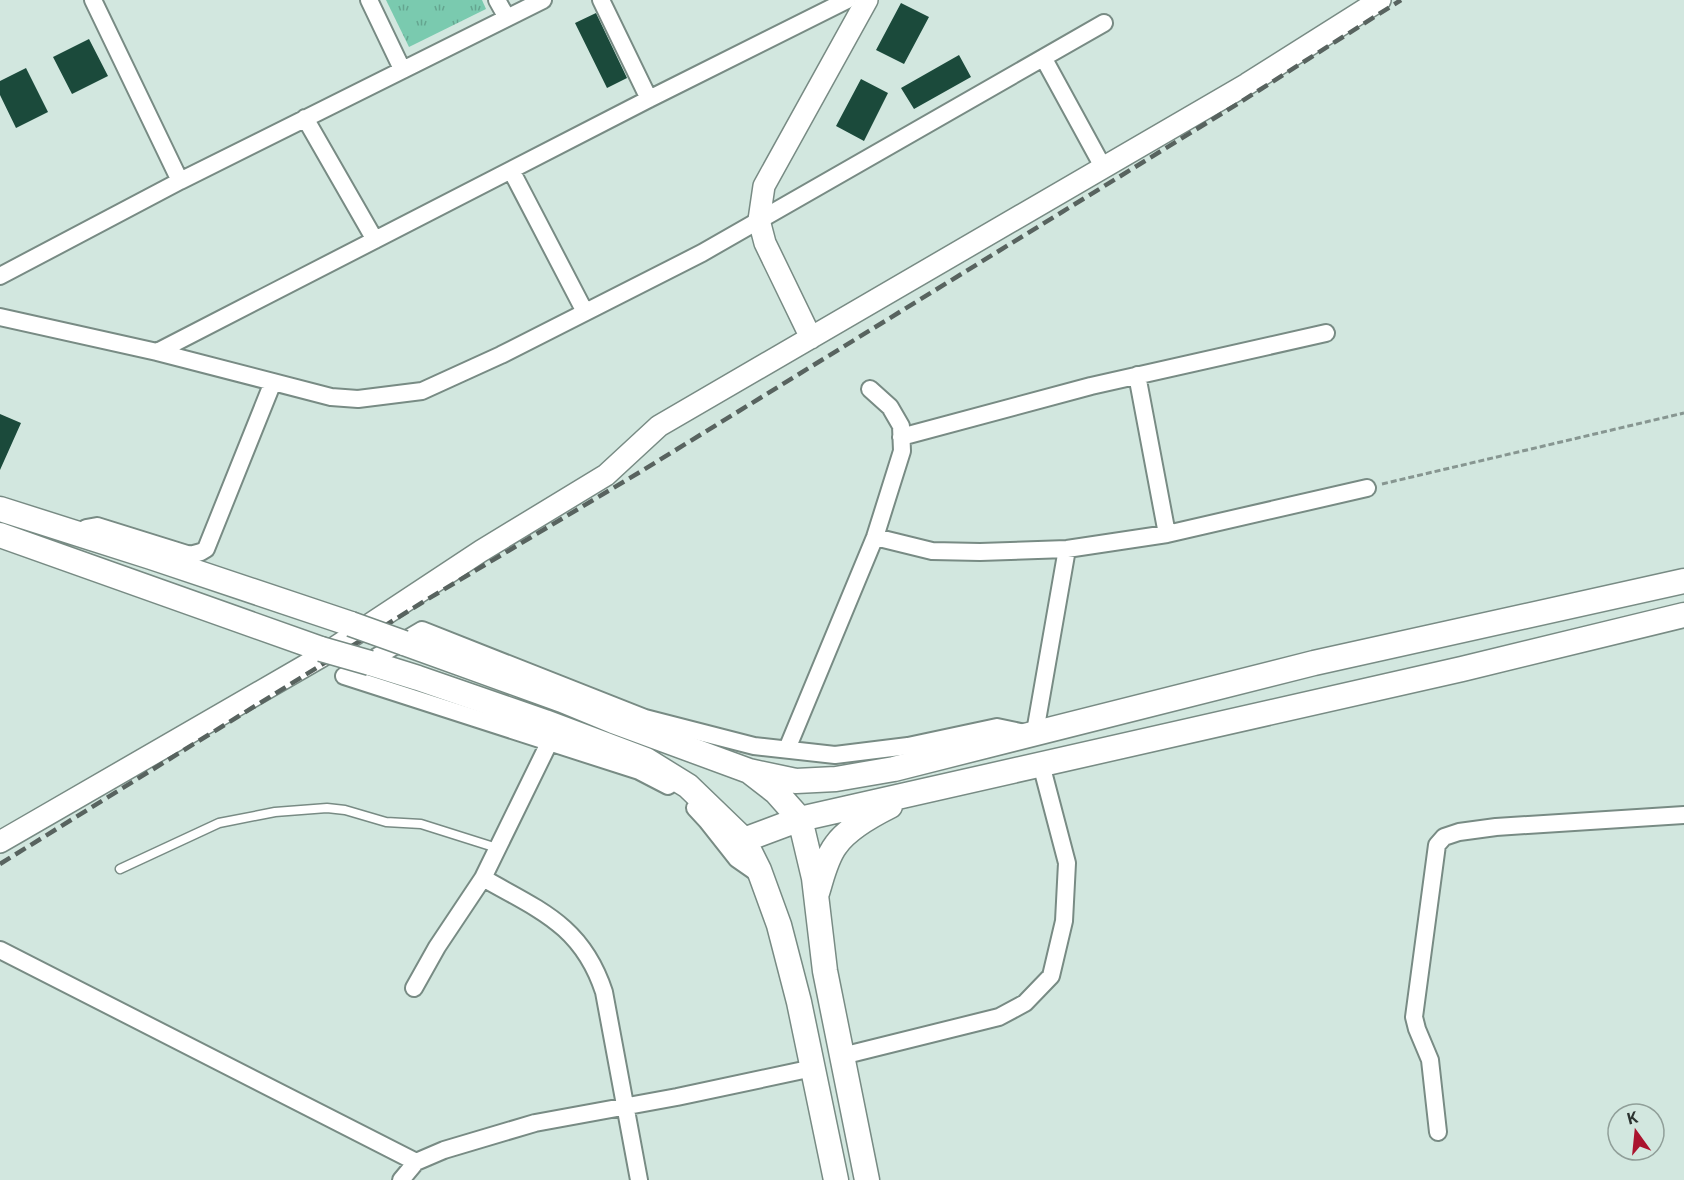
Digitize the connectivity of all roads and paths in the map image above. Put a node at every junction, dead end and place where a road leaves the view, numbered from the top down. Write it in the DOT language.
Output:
graph roads {
  1 [pos="93,0"];
  2 [pos="369,0"];
  3 [pos="497,0"];
  4 [pos="543,0"];
  5 [pos="601,0"];
  6 [pos="847,0"];
  7 [pos="867,0"];
  8 [pos="1380,0"];
  9 [pos="507,18"];
  10 [pos="1104,23"];
  11 [pos="1044,58"];
  12 [pos="402,69"];
  13 [pos="649,99"];
  14 [pos="305,118"];
  15 [pos="1103,167"];
  16 [pos="511,170"];
  17 [pos="180,181"];
  18 [pos="759,220"];
  19 [pos="375,240"];
  20 [pos="0,276"];
  21 [pos="585,312"];
  22 [pos="0,317"];
  23 [pos="1326,333"];
  24 [pos="811,338"];
  25 [pos="157,352"];
  26 [pos="1137,375"];
  27 [pos="273,382"];
  28 [pos="870,389"];
  29 [pos="1684,413"];
  30 [pos="901,437"];
  31 [pos="1367,488"];
  32 [pos="0,509"];
  33 [pos="81,534"];
  34 [pos="1167,534"];
  35 [pos="0,535"];
  36 [pos="875,537"];
  37 [pos="1067,549"];
  38 [pos="1684,581"];
  39 [pos="1684,615"];
  40 [pos="1032,733"];
  41 [pos="549,742"];
  42 [pos="787,749"];
  43 [pos="1041,764"];
  44 [pos="749,771"];
  45 [pos="918,792"];
  46 [pos="1684,815"];
  47 [pos="800,819"];
  48 [pos="744,840"];
  49 [pos="0,842"];
  50 [pos="497,848"];
  51 [pos="120,869"];
  52 [pos="761,875"];
  53 [pos="483,878"];
  54 [pos="816,895"];
  55 [pos="0,950"];
  56 [pos="414,988"];
  57 [pos="842,1056"];
  58 [pos="813,1068"];
  59 [pos="626,1106"];
  60 [pos="1438,1132"];
  61 [pos="416,1162"];
  62 [pos="401,1180"];
  63 [pos="639,1180"];
  64 [pos="836,1180"];
  65 [pos="867,1180"];
  1 -- 17 [label="street"];
  2 -- 12 [label="street"];
  3 -- 9 [label="street"];
  4 -- 9 [label="street"];
  5 -- 13 [label="street"];
  6 -- 13 [label="street"];
  7 -- 18 [label="street"];
  8 -- 15 [label="street"];
  9 -- 12 [label="street"];
  10 -- 11 [label="street"];
  11 -- 15 [label="street"];
  11 -- 18 [label="street"];
  12 -- 14 [label="street"];
  13 -- 16 [label="street"];
  14 -- 17 [label="street"];
  14 -- 19 [label="street"];
  15 -- 24 [label="street"];
  16 -- 19 [label="street"];
  16 -- 21 [label="street"];
  17 -- 20 [label="street"];
  18 -- 21 [label="street"];
  18 -- 24 [label="street"];
  19 -- 25 [label="street"];
  21 -- 27 [label="street"];
  22 -- 25 [label="street"];
  23 -- 26 [label="street"];
  24 -- 49 [label="street"];
  25 -- 27 [label="street"];
  26 -- 30 [label="street"];
  26 -- 34 [label="street"];
  27 -- 33 [label="street"];
  28 -- 30 [label="street"];
  29 -- 31 [label="path"];
  30 -- 36 [label="street"];
  31 -- 34 [label="street"];
  32 -- 33 [label="main road"];
  33 -- 44 [label="main road, bridge"];
  34 -- 37 [label="street"];
  35 -- 48 [label="main road, bridge"];
  36 -- 37 [label="street"];
  36 -- 42 [label="street"];
  37 -- 40 [label="street"];
  38 -- 40 [label="main road"];
  39 -- 43 [label="main road"];
  40 -- 42 [label="street"];
  40 -- 43 [label="main road"];
  40 -- 44 [label="main road"];
  41 -- 42 [label="street"];
  41 -- 50 [label="street"];
  41 -- 52 [label="street"];
  43 -- 45 [label="main road"];
  43 -- 57 [label="street"];
  44 -- 47 [label="main road"];
  45 -- 47 [label="main road"];
  45 -- 54 [label="main road"];
  46 -- 60 [label="street"];
  47 -- 48 [label="main road"];
  47 -- 54 [label="main road"];
  48 -- 52 [label="main road"];
  50 -- 51 [label="lane"];
  50 -- 53 [label="street"];
  52 -- 58 [label="main road"];
  53 -- 56 [label="street"];
  53 -- 59 [label="street"];
  54 -- 57 [label="main road"];
  55 -- 61 [label="street"];
  57 -- 65 [label="main road"];
  58 -- 59 [label="street"];
  58 -- 64 [label="main road"];
  59 -- 61 [label="street"];
  59 -- 63 [label="street"];
  61 -- 62 [label="street"];
}
